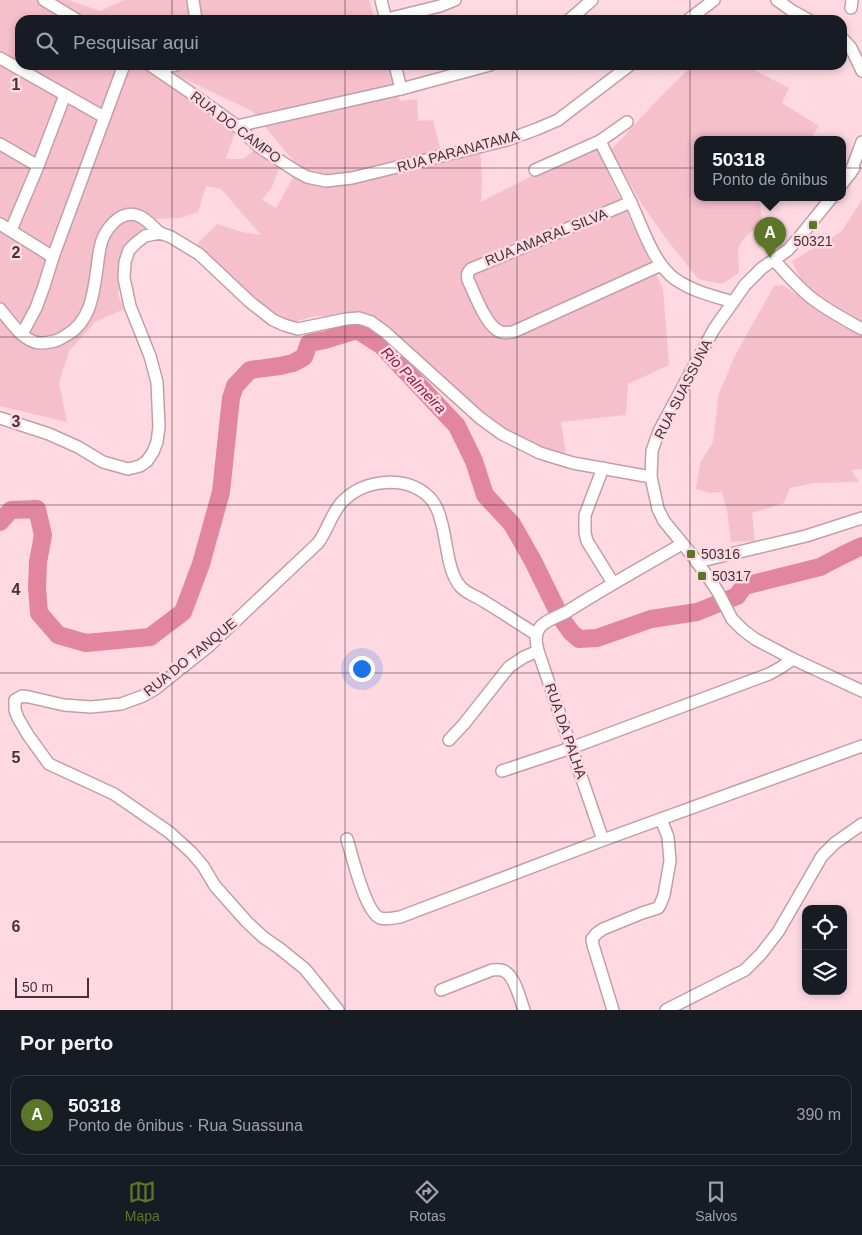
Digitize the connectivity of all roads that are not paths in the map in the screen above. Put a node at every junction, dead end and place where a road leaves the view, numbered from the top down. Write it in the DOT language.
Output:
graph roads {
  1 [pos="44,0"];
  2 [pos="193,0"];
  3 [pos="382,0"];
  4 [pos="455,0"];
  5 [pos="592,0"];
  6 [pos="714,0"];
  7 [pos="777,0"];
  8 [pos="69,15"];
  9 [pos="195,15"];
  10 [pos="384,15"];
  11 [pos="405,15"];
  12 [pos="574,15"];
  13 [pos="694,15"];
  14 [pos="800,15"];
  15 [pos="847,44"];
  16 [pos="0,58"];
  17 [pos="15,67"];
  18 [pos="21,70"];
  19 [pos="122,70"];
  20 [pos="158,70"];
  21 [pos="397,70"];
  22 [pos="471,70"];
  23 [pos="623,70"];
  24 [pos="862,71"];
  25 [pos="401,89"];
  26 [pos="65,95"];
  27 [pos="104,117"];
  28 [pos="627,122"];
  29 [pos="237,126"];
  30 [pos="600,141"];
  31 [pos="862,142"];
  32 [pos="0,144"];
  33 [pos="862,156"];
  34 [pos="38,166"];
  35 [pos="535,170"];
  36 [pos="850,174"];
  37 [pos="846,179"];
  38 [pos="326,181"];
  39 [pos="829,201"];
  40 [pos="631,202"];
  41 [pos="0,224"];
  42 [pos="11,230"];
  43 [pos="160,233"];
  44 [pos="53,256"];
  45 [pos="774,260"];
  46 [pos="661,265"];
  47 [pos="733,302"];
  48 [pos="0,309"];
  49 [pos="862,329"];
  50 [pos="22,334"];
  51 [pos="0,418"];
  52 [pos="603,468"];
  53 [pos="651,477"];
  54 [pos="862,518"];
  55 [pos="682,544"];
  56 [pos="697,562"];
  57 [pos="613,583"];
  58 [pos="536,634"];
  59 [pos="538,652"];
  60 [pos="793,660"];
  61 [pos="862,691"];
  62 [pos="449,740"];
  63 [pos="862,746"];
  64 [pos="571,748"];
  65 [pos="502,771"];
  66 [pos="661,819"];
  67 [pos="862,824"];
  68 [pos="347,838"];
  69 [pos="603,840"];
  70 [pos="441,990"];
  71 [pos="338,1010"];
  72 [pos="524,1010"];
  73 [pos="613,1010"];
  74 [pos="666,1010"];
  1 -- 8 [label="street"];
  2 -- 9 [label="street"];
  3 -- 10 [label="street"];
  4 -- 11 [label="street"];
  5 -- 12 [label="street"];
  6 -- 13 [label="street"];
  7 -- 14 [label="street"];
  15 -- 24 [label="street"];
  16 -- 17 [label="street"];
  18 -- 26 [label="street"];
  19 -- 27 [label="street"];
  20 -- 29 [label="street, RUA DO CAMPO"];
  21 -- 25 [label="street"];
  22 -- 25 [label="street"];
  23 -- 38 [label="street, RUA PARANATAMA"];
  25 -- 29 [label="street"];
  26 -- 27 [label="street"];
  26 -- 34 [label="street"];
  27 -- 44 [label="street"];
  28 -- 30 [label="street"];
  29 -- 38 [label="street, RUA DO CAMPO"];
  30 -- 35 [label="street"];
  30 -- 40 [label="street"];
  31 -- 36 [label="street"];
  32 -- 34 [label="street"];
  33 -- 36 [label="street"];
  34 -- 42 [label="street"];
  36 -- 37 [label="street"];
  39 -- 45 [label="street, RUA SUASSUNA"];
  40 -- 46 [label="street"];
  40 -- 46 [label="street, RUA AMARAL SILVA"];
  41 -- 42 [label="street"];
  42 -- 44 [label="street"];
  43 -- 50 [label="street"];
  43 -- 51 [label="street"];
  43 -- 52 [label="street"];
  44 -- 50 [label="street"];
  45 -- 47 [label="street, RUA SUASSUNA"];
  45 -- 49 [label="street"];
  46 -- 47 [label="street"];
  47 -- 53 [label="street, RUA SUASSUNA"];
  48 -- 50 [label="street"];
  52 -- 53 [label="street"];
  52 -- 57 [label="street"];
  53 -- 55 [label="street, RUA SUASSUNA"];
  54 -- 56 [label="street"];
  55 -- 56 [label="street, RUA SUASSUNA"];
  55 -- 57 [label="street"];
  56 -- 60 [label="street, RUA SUASSUNA"];
  57 -- 58 [label="street"];
  58 -- 59 [label="street, RUA DA PALHA"];
  58 -- 71 [label="street, RUA DO TANQUE"];
  59 -- 62 [label="street"];
  59 -- 64 [label="street, RUA DA PALHA"];
  60 -- 61 [label="street, RUA SUASSUNA"];
  60 -- 64 [label="street"];
  63 -- 66 [label="street"];
  64 -- 65 [label="street"];
  64 -- 69 [label="street, RUA DA PALHA"];
  66 -- 69 [label="street"];
  66 -- 73 [label="street"];
  67 -- 74 [label="street"];
  68 -- 69 [label="street"];
  70 -- 72 [label="street"];
}
